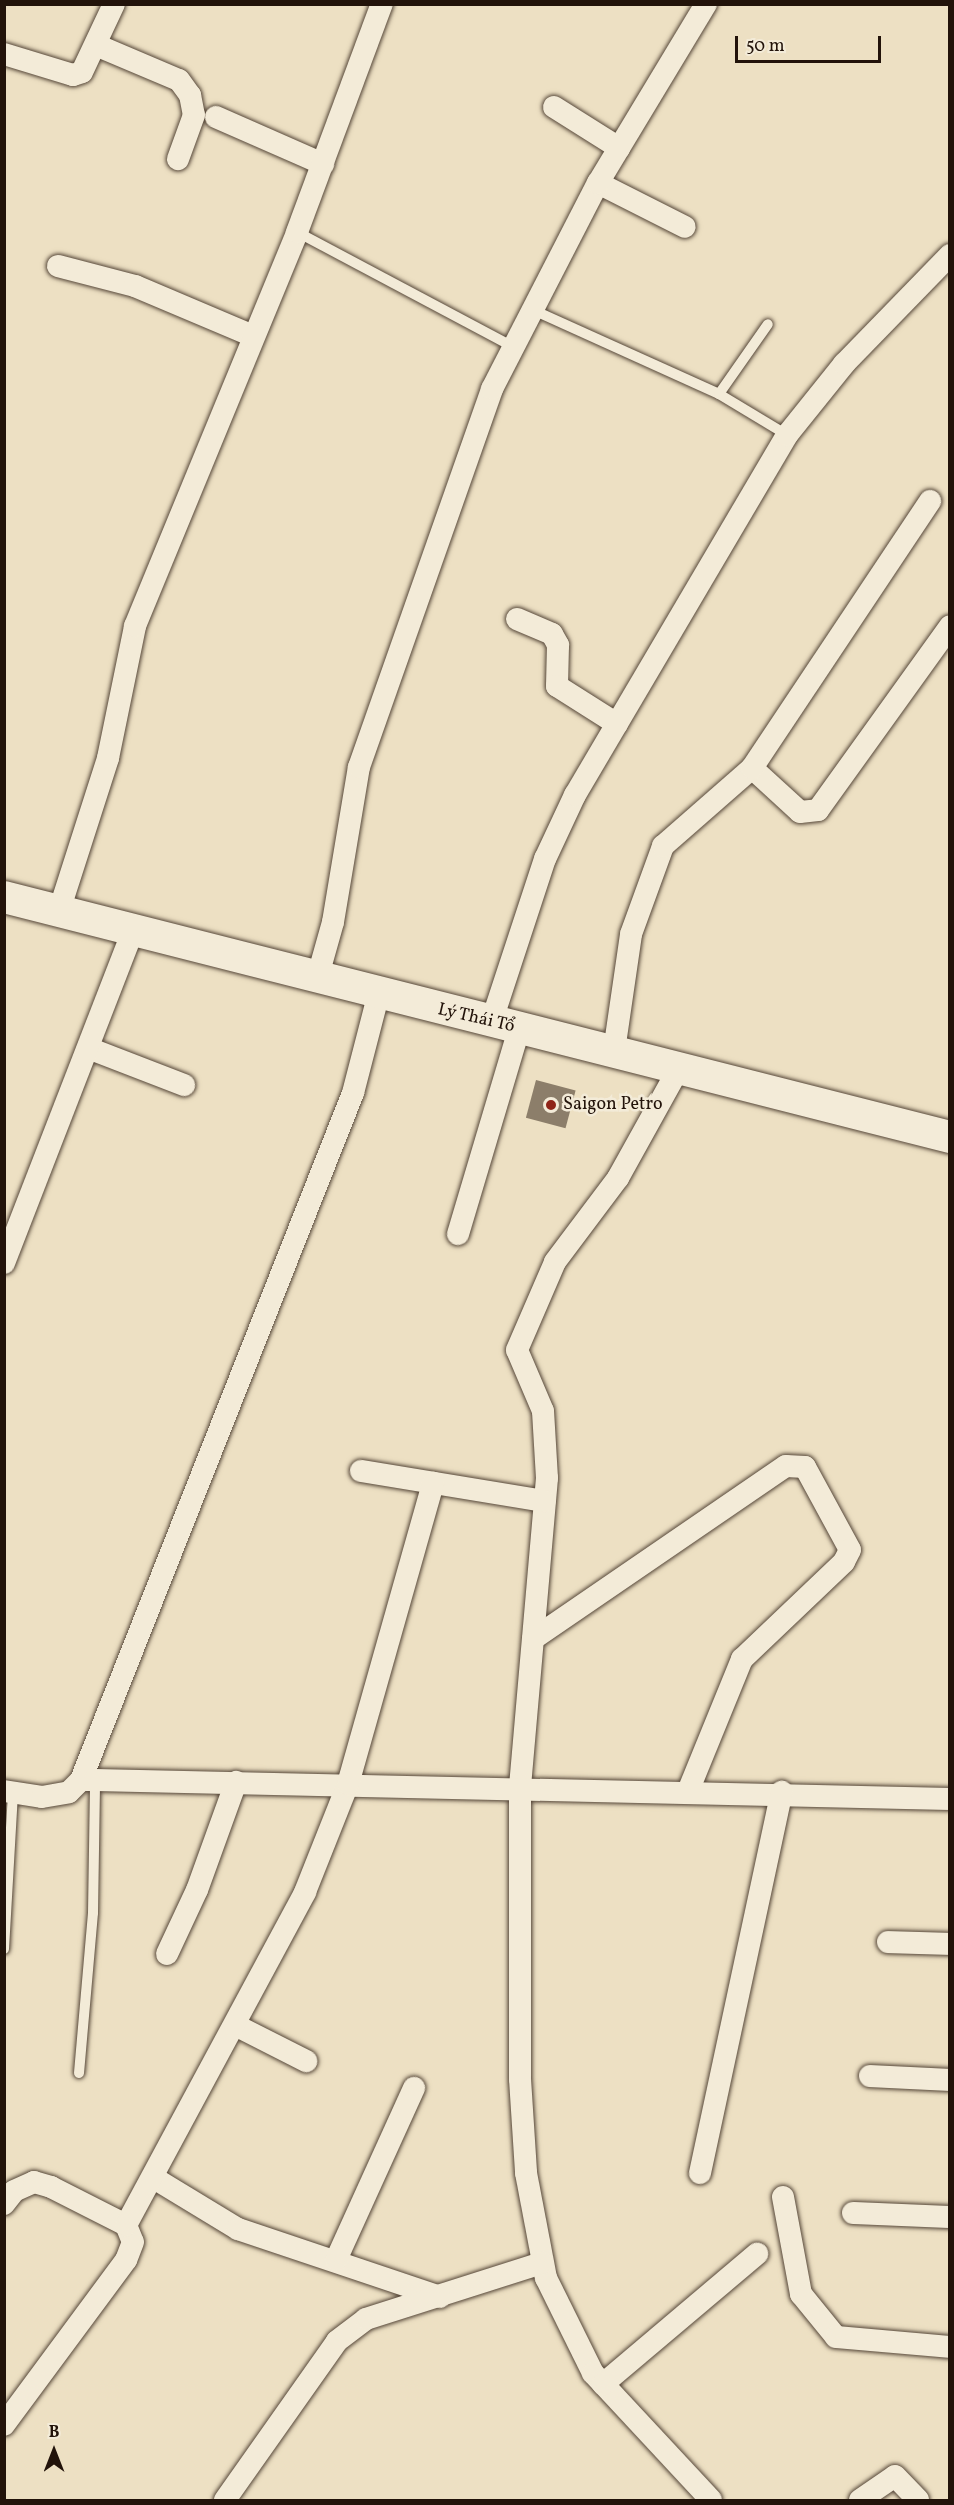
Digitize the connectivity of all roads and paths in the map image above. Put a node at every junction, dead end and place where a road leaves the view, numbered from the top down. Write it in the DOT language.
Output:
graph roads {
  1 [pos="114,4"];
  2 [pos="382,4"];
  3 [pos="705,5"];
  4 [pos="96,45"];
  5 [pos="4,54"];
  6 [pos="554,107"];
  7 [pos="216,117"];
  8 [pos="619,148"];
  9 [pos="177,159"];
  10 [pos="323,164"];
  11 [pos="598,183"];
  12 [pos="685,227"];
  13 [pos="297,232"];
  14 [pos="950,255"];
  15 [pos="58,266"];
  16 [pos="531,309"];
  17 [pos="768,324"];
  18 [pos="251,335"];
  19 [pos="511,346"];
  20 [pos="719,394"];
  21 [pos="788,435"];
  22 [pos="930,501"];
  23 [pos="517,619"];
  24 [pos="950,626"];
  25 [pos="617,724"];
  26 [pos="752,768"];
  27 [pos="4,897"];
  28 [pos="59,911"];
  29 [pos="133,930"];
  30 [pos="317,979"];
  31 [pos="378,996"];
  32 [pos="505,1026"];
  33 [pos="88,1047"];
  34 [pos="614,1051"];
  35 [pos="679,1068"];
  36 [pos="184,1085"];
  37 [pos="950,1137"];
  38 [pos="458,1234"];
  39 [pos="4,1263"];
  40 [pos="361,1471"];
  41 [pos="433,1483"];
  42 [pos="544,1501"];
  43 [pos="533,1639"];
  44 [pos="88,1780"];
  45 [pos="236,1782"];
  46 [pos="348,1784"];
  47 [pos="520,1786"];
  48 [pos="689,1789"];
  49 [pos="9,1792"];
  50 [pos="782,1792"];
  51 [pos="950,1799"];
  52 [pos="888,1942"];
  53 [pos="950,1944"];
  54 [pos="4,1949"];
  55 [pos="167,1954"];
  56 [pos="235,2025"];
  57 [pos="306,2061"];
  58 [pos="79,2073"];
  59 [pos="870,2076"];
  60 [pos="950,2080"];
  61 [pos="414,2088"];
  62 [pos="700,2173"];
  63 [pos="154,2178"];
  64 [pos="783,2197"];
  65 [pos="4,2204"];
  66 [pos="853,2213"];
  67 [pos="950,2217"];
  68 [pos="126,2224"];
  69 [pos="757,2254"];
  70 [pos="336,2260"];
  71 [pos="542,2263"];
  72 [pos="440,2297"];
  73 [pos="950,2347"];
  74 [pos="603,2384"];
  75 [pos="4,2424"];
  76 [pos="225,2500"];
  77 [pos="711,2500"];
  78 [pos="860,2500"];
  79 [pos="918,2500"];
  1 -- 4 [label="street"];
  2 -- 10 [label="street"];
  3 -- 8 [label="street"];
  4 -- 5 [label="street"];
  4 -- 9 [label="street"];
  6 -- 8 [label="street"];
  7 -- 10 [label="street"];
  8 -- 11 [label="street"];
  10 -- 13 [label="street"];
  11 -- 12 [label="street"];
  11 -- 16 [label="street"];
  13 -- 18 [label="street"];
  13 -- 19 [label="lane"];
  14 -- 21 [label="street"];
  15 -- 18 [label="street"];
  16 -- 19 [label="street"];
  16 -- 20 [label="lane"];
  17 -- 20 [label="lane"];
  18 -- 28 [label="street"];
  19 -- 30 [label="street"];
  20 -- 21 [label="lane"];
  21 -- 25 [label="street"];
  22 -- 26 [label="street"];
  23 -- 25 [label="street"];
  24 -- 26 [label="street"];
  25 -- 32 [label="street"];
  26 -- 34 [label="street"];
  27 -- 28 [label="main road, Lý Thái Tổ"];
  28 -- 29 [label="main road, Lý Thái Tổ"];
  29 -- 30 [label="main road, Lý Thái Tổ"];
  29 -- 33 [label="street"];
  30 -- 31 [label="main road, Lý Thái Tổ"];
  31 -- 32 [label="main road, Lý Thái Tổ"];
  31 -- 44 [label="street"];
  32 -- 34 [label="main road, Lý Thái Tổ"];
  32 -- 38 [label="street"];
  33 -- 36 [label="street"];
  33 -- 39 [label="street"];
  34 -- 35 [label="main road, Lý Thái Tổ"];
  35 -- 37 [label="main road, Lý Thái Tổ"];
  35 -- 42 [label="street"];
  40 -- 41 [label="street"];
  41 -- 42 [label="street"];
  41 -- 46 [label="street"];
  42 -- 43 [label="street"];
  43 -- 47 [label="street"];
  43 -- 48 [label="street"];
  44 -- 45 [label="street"];
  44 -- 49 [label="street"];
  44 -- 58 [label="lane"];
  45 -- 46 [label="street"];
  45 -- 55 [label="street"];
  46 -- 47 [label="street"];
  46 -- 56 [label="street"];
  47 -- 48 [label="street"];
  47 -- 71 [label="street"];
  48 -- 50 [label="street"];
  49 -- 54 [label="lane"];
  50 -- 51 [label="street"];
  50 -- 62 [label="street"];
  52 -- 53 [label="street"];
  56 -- 57 [label="street"];
  56 -- 63 [label="street"];
  59 -- 60 [label="street"];
  61 -- 70 [label="street"];
  63 -- 68 [label="street"];
  63 -- 70 [label="street"];
  64 -- 73 [label="street"];
  65 -- 68 [label="street"];
  66 -- 67 [label="street"];
  68 -- 75 [label="street"];
  69 -- 74 [label="street"];
  70 -- 72 [label="street"];
  71 -- 72 [label="street"];
  71 -- 74 [label="street"];
  72 -- 76 [label="street"];
  74 -- 77 [label="street"];
  78 -- 79 [label="street"];
}
